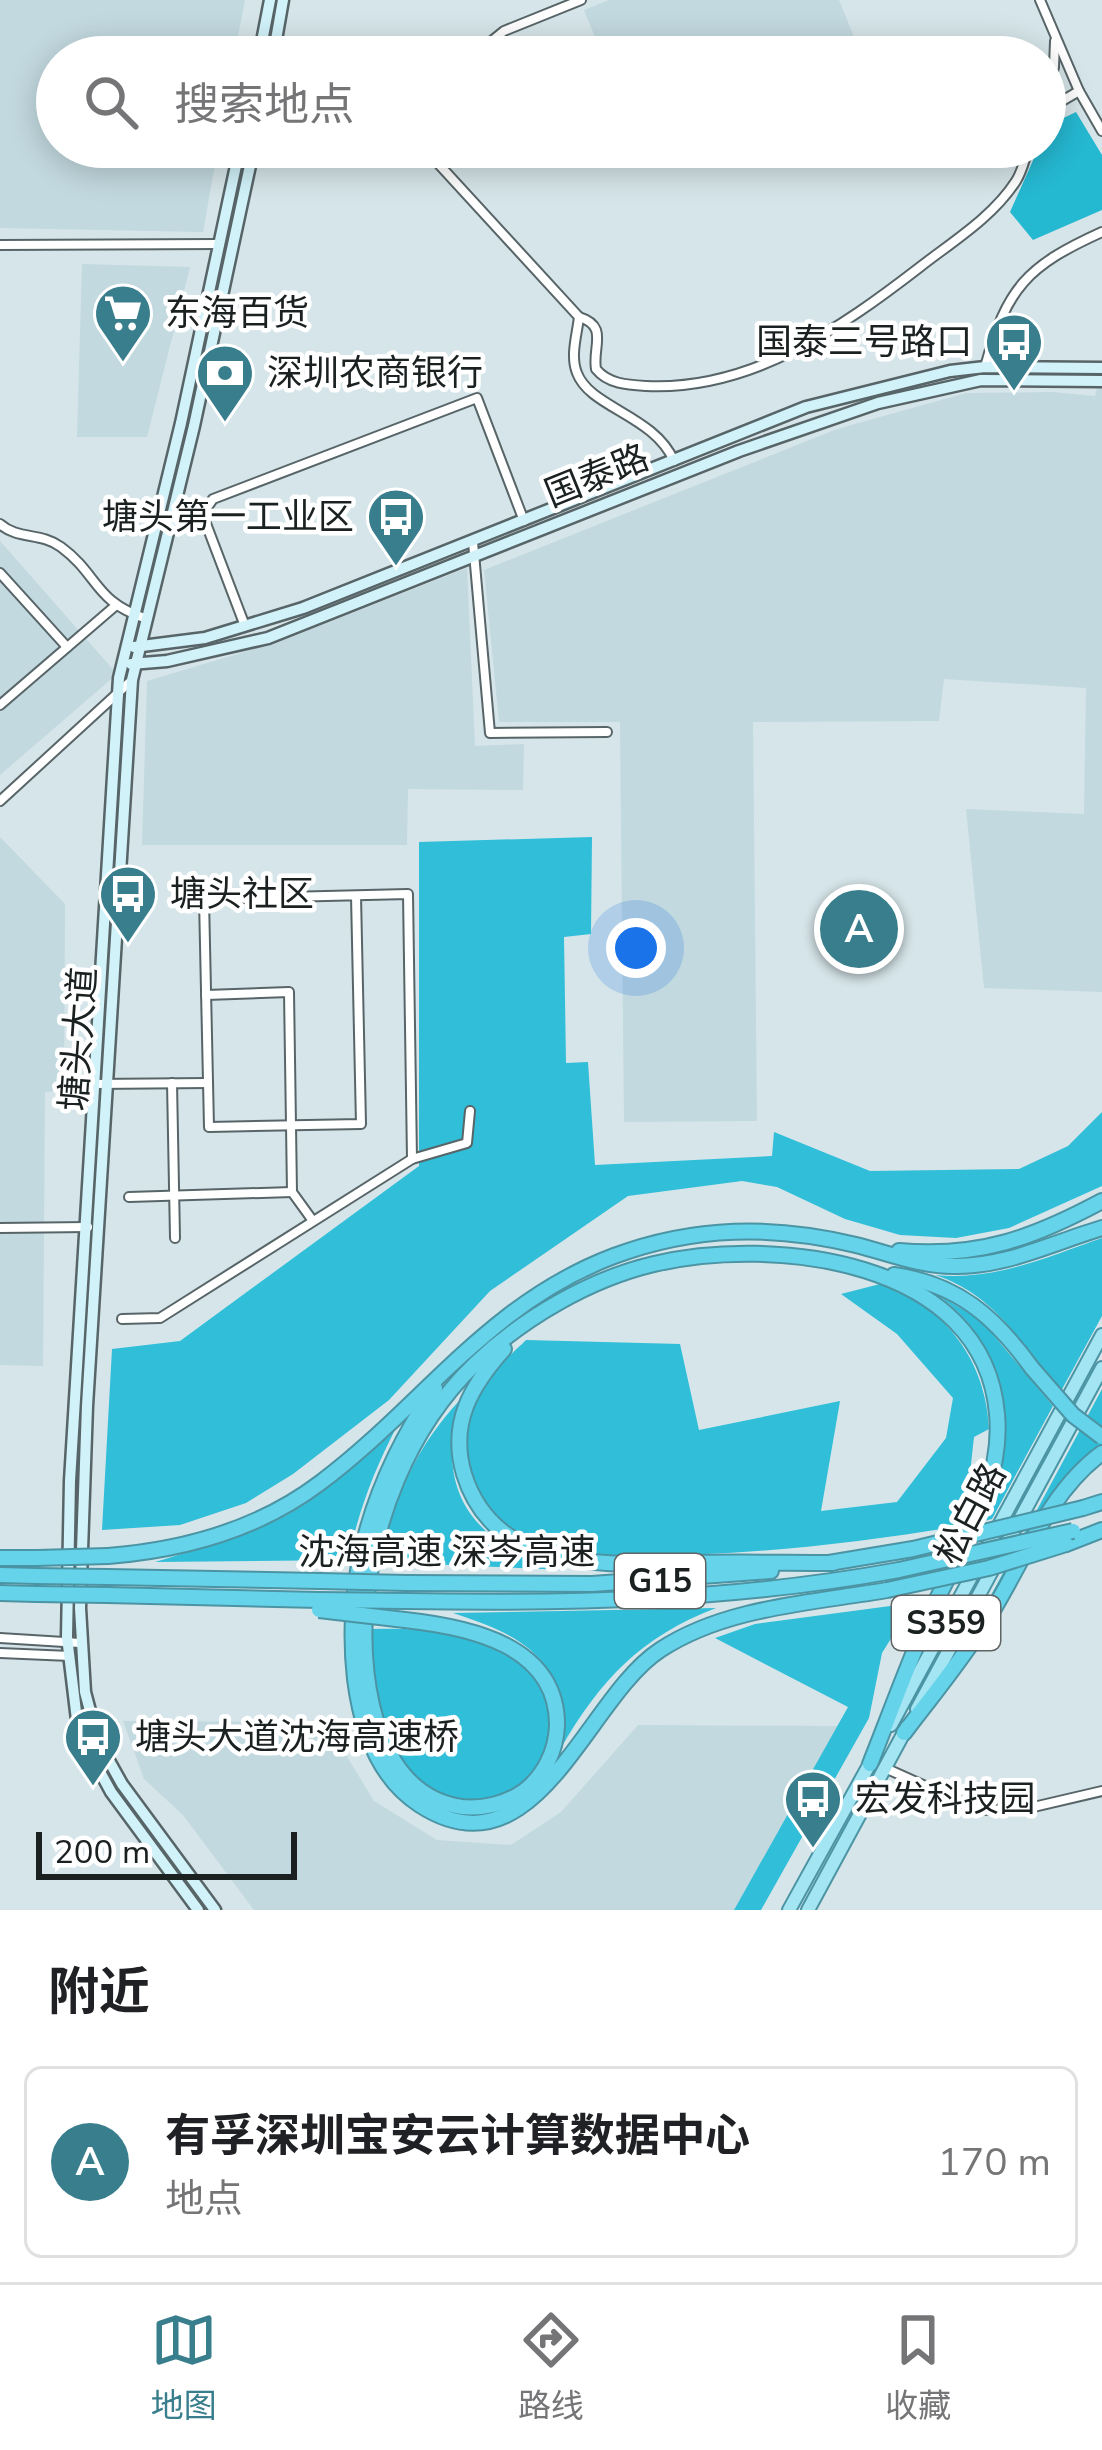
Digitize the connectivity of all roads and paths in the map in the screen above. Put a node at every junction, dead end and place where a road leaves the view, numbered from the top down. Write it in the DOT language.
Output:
graph roads {
  1 [pos="270,0"];
  2 [pos="283,0"];
  3 [pos="581,0"];
  4 [pos="1040,0"];
  5 [pos="1055,35"];
  6 [pos="263,36"];
  7 [pos="276,36"];
  8 [pos="498,36"];
  9 [pos="1066,62"];
  10 [pos="1078,91"];
  11 [pos="1066,97"];
  12 [pos="1102,130"];
  13 [pos="237,168"];
  14 [pos="248,168"];
  15 [pos="442,168"];
  16 [pos="1021,168"];
  17 [pos="1102,232"];
  18 [pos="227,244"];
  19 [pos="0,245"];
  20 [pos="579,317"];
  21 [pos="985,367"];
  22 [pos="1102,368"];
  23 [pos="1102,381"];
  24 [pos="674,460"];
  25 [pos="524,521"];
  26 [pos="0,524"];
  27 [pos="473,542"];
  28 [pos="474,557"];
  29 [pos="0,573"];
  30 [pos="114,607"];
  31 [pos="141,617"];
  32 [pos="245,627"];
  33 [pos="67,647"];
  34 [pos="132,647"];
  35 [pos="129,664"];
  36 [pos="132,680"];
  37 [pos="117,694"];
  38 [pos="0,705"];
  39 [pos="607,732"];
  40 [pos="0,801"];
  41 [pos="356,896"];
  42 [pos="206,995"];
  43 [pos="172,1083"];
  44 [pos="208,1083"];
  45 [pos="100,1084"];
  46 [pos="470,1112"];
  47 [pos="291,1125"];
  48 [pos="412,1159"];
  49 [pos="292,1192"];
  50 [pos="174,1196"];
  51 [pos="129,1197"];
  52 [pos="1102,1201"];
  53 [pos="313,1221"];
  54 [pos="0,1228"];
  55 [pos="91,1228"];
  56 [pos="1102,1228"];
  57 [pos="175,1238"];
  58 [pos="876,1250"];
  59 [pos="872,1272"];
  60 [pos="122,1319"];
  61 [pos="523,1328"];
  62 [pos="1102,1335"];
  63 [pos="452,1364"];
  64 [pos="1102,1368"];
  65 [pos="1102,1437"];
  66 [pos="1102,1453"];
  67 [pos="1102,1502"];
  68 [pos="1102,1526"];
  69 [pos="1069,1538"];
  70 [pos="0,1558"];
  71 [pos="832,1563"];
  72 [pos="0,1575"];
  73 [pos="0,1593"];
  74 [pos="319,1605"];
  75 [pos="0,1638"];
  76 [pos="74,1642"];
  77 [pos="0,1652"];
  78 [pos="75,1657"];
  79 [pos="904,1732"];
  80 [pos="878,1766"];
  81 [pos="1102,1791"];
  82 [pos="198,1910"];
  83 [pos="215,1910"];
  84 [pos="789,1910"];
  85 [pos="808,1910"];
  1 -- 6 [label="main road"];
  2 -- 7 [label="main road"];
  3 -- 8 [label="street"];
  4 -- 5 [label="street"];
  9 -- 10 [label="street"];
  10 -- 11 [label="street"];
  10 -- 12 [label="street"];
  13 -- 18 [label="main road, 塘头大道"];
  14 -- 18 [label="main road, 塘头大道"];
  15 -- 20 [label="street"];
  16 -- 20 [label="street"];
  17 -- 21 [label="street"];
  18 -- 19 [label="street"];
  18 -- 31 [label="main road, 塘头大道"];
  20 -- 24 [label="street"];
  21 -- 22 [label="main road, 国泰路"];
  21 -- 24 [label="main road, 国泰路"];
  23 -- 28 [label="main road, 国泰路"];
  24 -- 25 [label="main road, 国泰路"];
  25 -- 27 [label="main road, 国泰路"];
  25 -- 32 [label="street"];
  26 -- 30 [label="street"];
  27 -- 28 [label="street"];
  27 -- 32 [label="main road, 国泰路"];
  28 -- 35 [label="main road, 国泰路"];
  28 -- 39 [label="street"];
  29 -- 33 [label="street"];
  30 -- 31 [label="street"];
  30 -- 33 [label="street"];
  31 -- 34 [label="main road, 塘头大道"];
  32 -- 34 [label="main road, 国泰路"];
  33 -- 38 [label="street"];
  34 -- 35 [label="main road, 塘头大道"];
  35 -- 36 [label="main road, 塘头大道"];
  35 -- 37 [label="main road, 塘头大道"];
  36 -- 37 [label="street"];
  36 -- 45 [label="main road, 塘头大道"];
  37 -- 40 [label="street"];
  37 -- 45 [label="main road, 塘头大道"];
  41 -- 42 [label="street"];
  41 -- 47 [label="street"];
  41 -- 48 [label="street"];
  42 -- 44 [label="street"];
  42 -- 47 [label="street"];
  43 -- 44 [label="street"];
  43 -- 45 [label="street"];
  43 -- 50 [label="street"];
  44 -- 47 [label="street"];
  45 -- 55 [label="main road, 塘头大道"];
  46 -- 48 [label="street"];
  47 -- 49 [label="street"];
  48 -- 53 [label="street"];
  49 -- 50 [label="street"];
  49 -- 53 [label="street"];
  50 -- 51 [label="street"];
  50 -- 57 [label="street"];
  52 -- 58 [label="highway"];
  53 -- 60 [label="street"];
  54 -- 55 [label="street"];
  55 -- 76 [label="main road, 塘头大道"];
  56 -- 58 [label="highway"];
  58 -- 63 [label="highway"];
  59 -- 61 [label="highway"];
  59 -- 65 [label="highway, bridge"];
  59 -- 80 [label="highway"];
  61 -- 71 [label="highway"];
  61 -- 74 [label="highway, bridge"];
  62 -- 80 [label="main road, 松白路 / S359"];
  63 -- 69 [label="highway, bridge"];
  63 -- 70 [label="highway, bridge"];
  64 -- 79 [label="main road, 松白路 / S359"];
  66 -- 79 [label="highway"];
  67 -- 71 [label="highway, 沈海高速 深岑高速 / G15, bridge"];
  68 -- 69 [label="highway"];
  69 -- 74 [label="highway, 沈海高速 深岑高速 / G15, bridge"];
  71 -- 72 [label="highway, 沈海高速 深岑高速 / G15, bridge"];
  73 -- 74 [label="highway, bridge"];
  75 -- 76 [label="street"];
  76 -- 78 [label="main road, 塘头大道"];
  77 -- 78 [label="street"];
  78 -- 82 [label="main road, 塘头大道"];
  78 -- 83 [label="main road, 塘头大道"];
  79 -- 80 [label="main road, 松白路 / S359"];
  80 -- 81 [label="street"];
  80 -- 84 [label="main road, 松白路 / S359"];
  80 -- 85 [label="main road, 松白路 / S359"];
}
